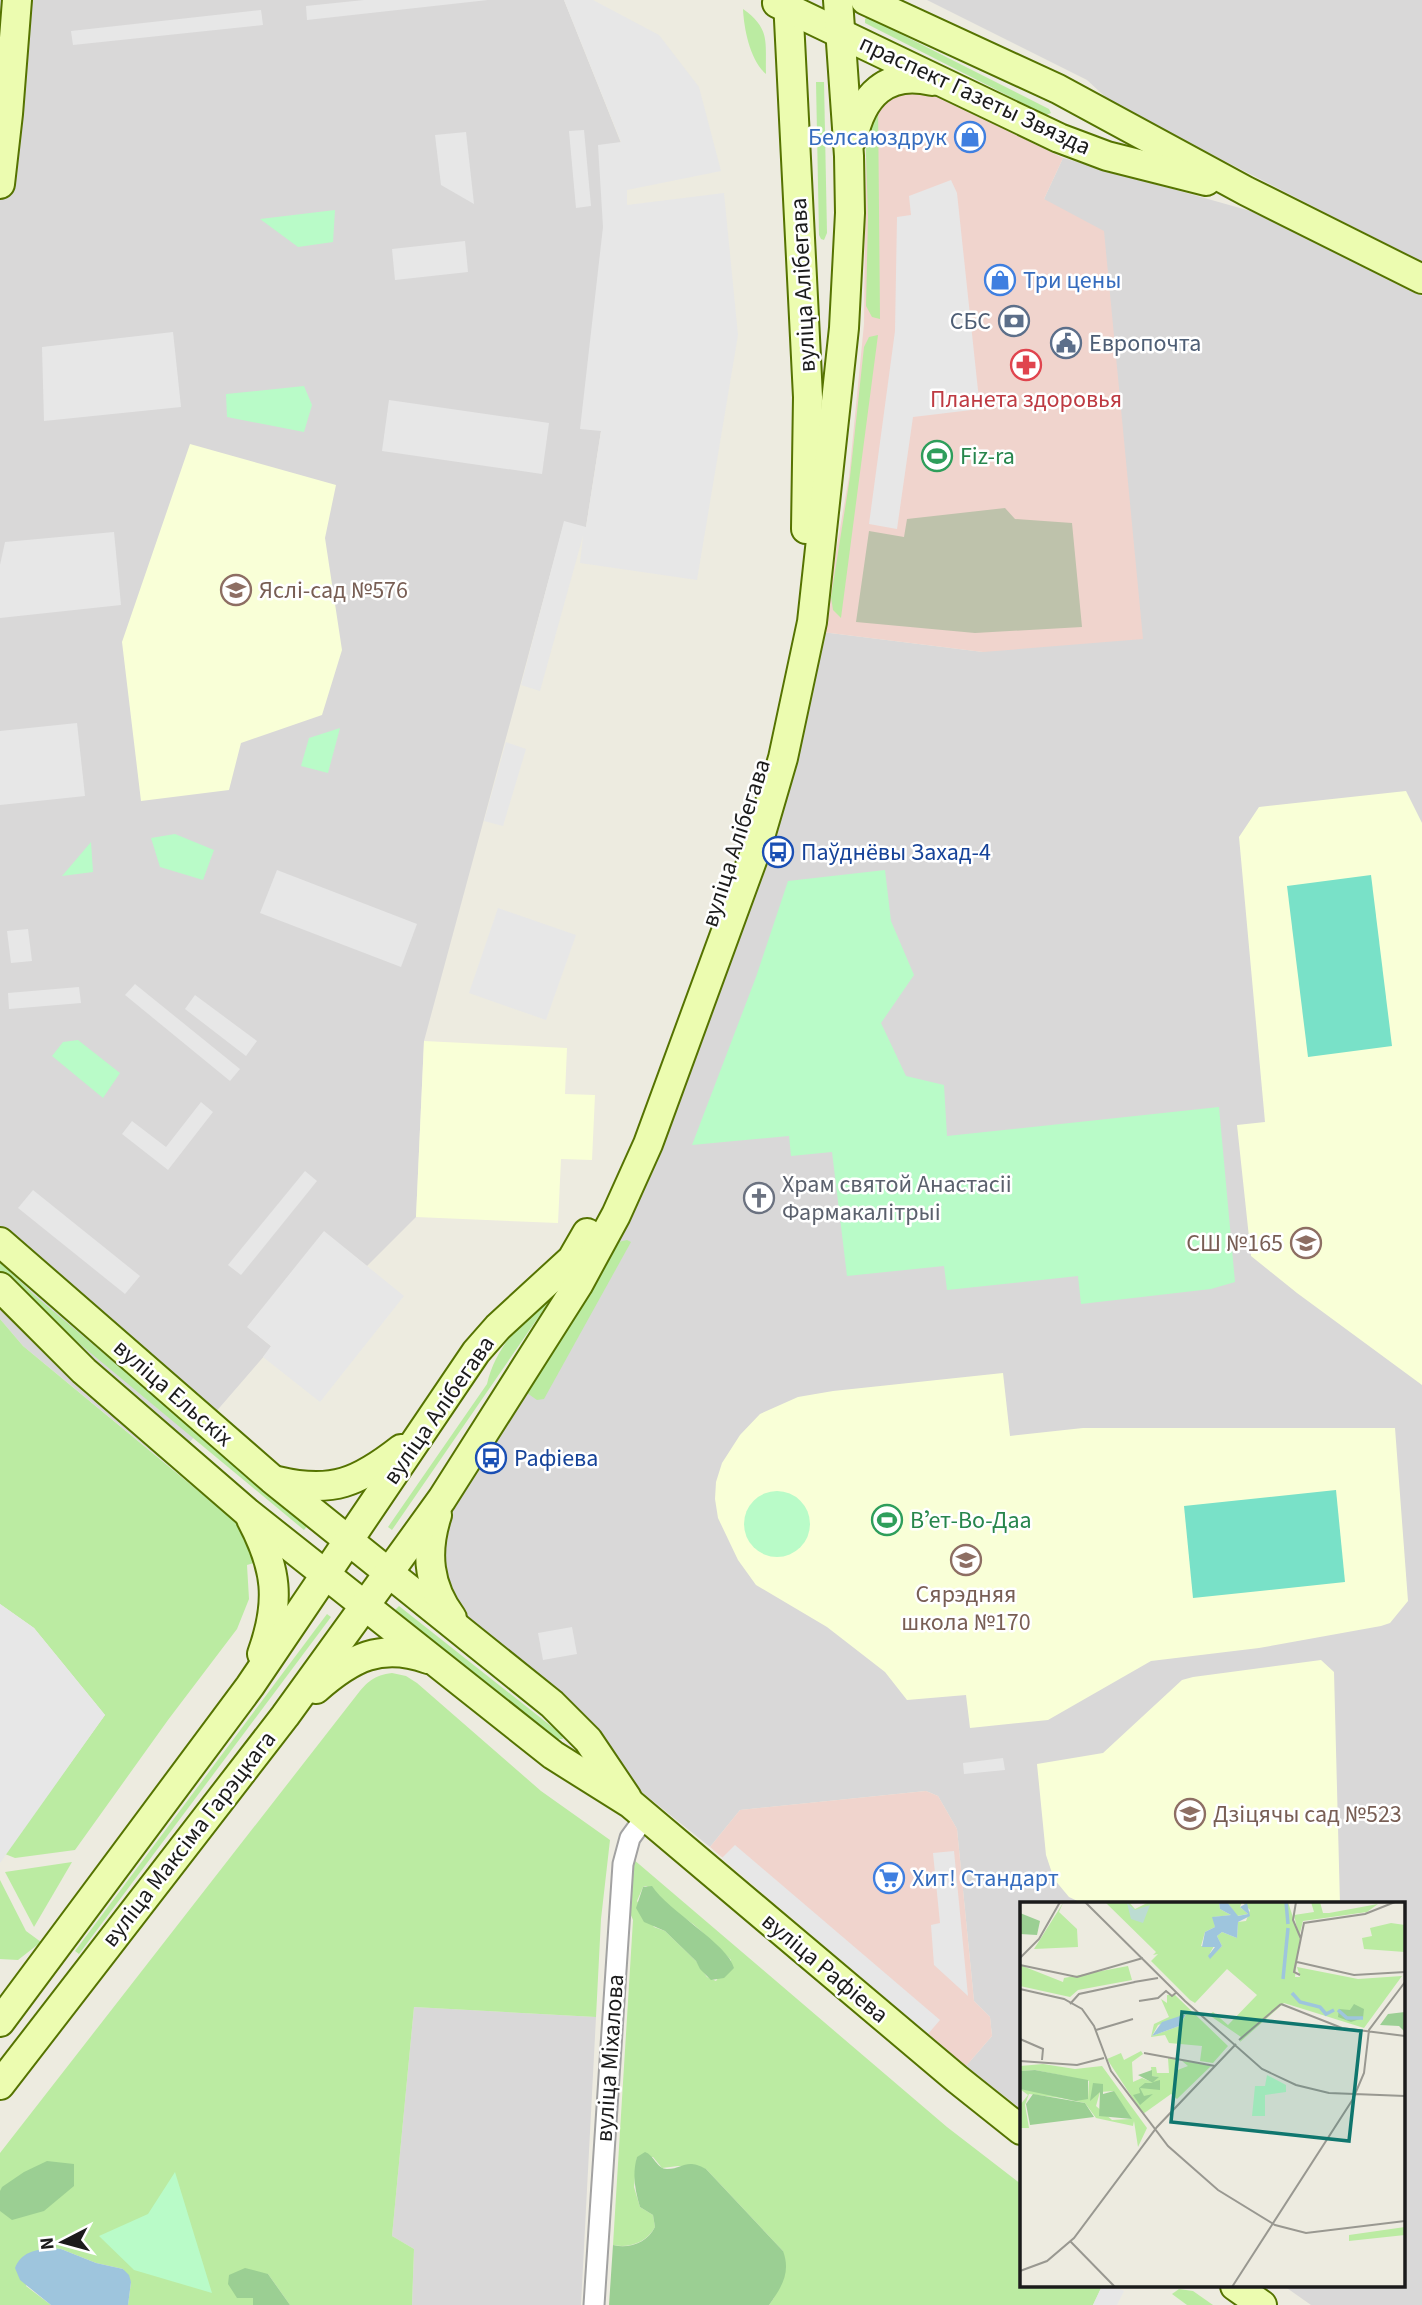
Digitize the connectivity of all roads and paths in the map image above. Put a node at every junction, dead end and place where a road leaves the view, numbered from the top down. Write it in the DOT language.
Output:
graph roads {
  1 [pos="17,0"];
  2 [pos="838,0"];
  3 [pos="864,0"];
  4 [pos="783,3"];
  5 [pos="840,32"];
  6 [pos="945,84"];
  7 [pos="849,156"];
  8 [pos="0,184"];
  9 [pos="1247,191"];
  10 [pos="1422,279"];
  11 [pos="0,1242"];
  12 [pos="0,1287"];
  13 [pos="422,1433"];
  14 [pos="272,1479"];
  15 [pos="442,1499"];
  16 [pos="248,1513"];
  17 [pos="349,1539"];
  18 [pos="324,1576"];
  19 [pos="376,1590"];
  20 [pos="465,1636"];
  21 [pos="439,1663"];
  22 [pos="250,1686"];
  23 [pos="285,1716"];
  24 [pos="638,1810"];
  25 [pos="24,1989"];
  26 [pos="56,2012"];
  27 [pos="0,2022"];
  28 [pos="0,2085"];
  29 [pos="1020,2129"];
  30 [pos="1238,2288"];
  31 [pos="594,2305"];
  32 [pos="1262,2305"];
  1 -- 8 [label="main road"];
  2 -- 5 [label="main road, вуліца Алібегава"];
  3 -- 9 [label="main road, праспект Газеты Звязда"];
  4 -- 5 [label="main road, праспект Газеты Звязда"];
  4 -- 13 [label="main road, вуліца Алібегава"];
  5 -- 6 [label="main road, праспект Газеты Звязда"];
  5 -- 7 [label="main road, вуліца Алібегава"];
  6 -- 7 [label="main road"];
  6 -- 9 [label="main road, праспект Газеты Звязда"];
  7 -- 15 [label="main road, вуліца Алібегава"];
  9 -- 10 [label="main road, праспект Газеты Звязда"];
  11 -- 14 [label="main road, вуліца Ельскіх"];
  12 -- 16 [label="main road, вуліца Ельскіх"];
  13 -- 14 [label="main road"];
  13 -- 17 [label="main road, вуліца Алібегава"];
  14 -- 17 [label="main road, вуліца Ельскіх"];
  15 -- 19 [label="main road, вуліца Алібегава"];
  15 -- 20 [label="main road"];
  16 -- 18 [label="main road, вуліца Ельскіх"];
  16 -- 22 [label="main road"];
  17 -- 18 [label="main road, вуліца Алібегава"];
  17 -- 19 [label="main road, вуліца Рафіева"];
  18 -- 19 [label="main road, вуліца Рафіева"];
  18 -- 22 [label="main road, вуліца Максіма Гарэцкага"];
  19 -- 20 [label="main road, вуліца Рафіева"];
  19 -- 21 [label="main road, вуліца Рафіева"];
  19 -- 23 [label="main road, вуліца Максіма Гарэцкага"];
  20 -- 24 [label="main road, вуліца Рафіева"];
  21 -- 23 [label="main road"];
  21 -- 24 [label="main road, вуліца Рафіева"];
  22 -- 25 [label="main road, вуліца Максіма Гарэцкага"];
  23 -- 26 [label="main road, вуліца Максіма Гарэцкага"];
  24 -- 29 [label="main road, вуліца Рафіева"];
  24 -- 31 [label="street, вуліца Міхалова"];
  25 -- 26 [label="main road"];
  25 -- 27 [label="main road, вуліца Максіма Гарэцкага"];
  26 -- 28 [label="main road, вуліца Максіма Гарэцкага"];
  30 -- 32 [label="main road"];
}
